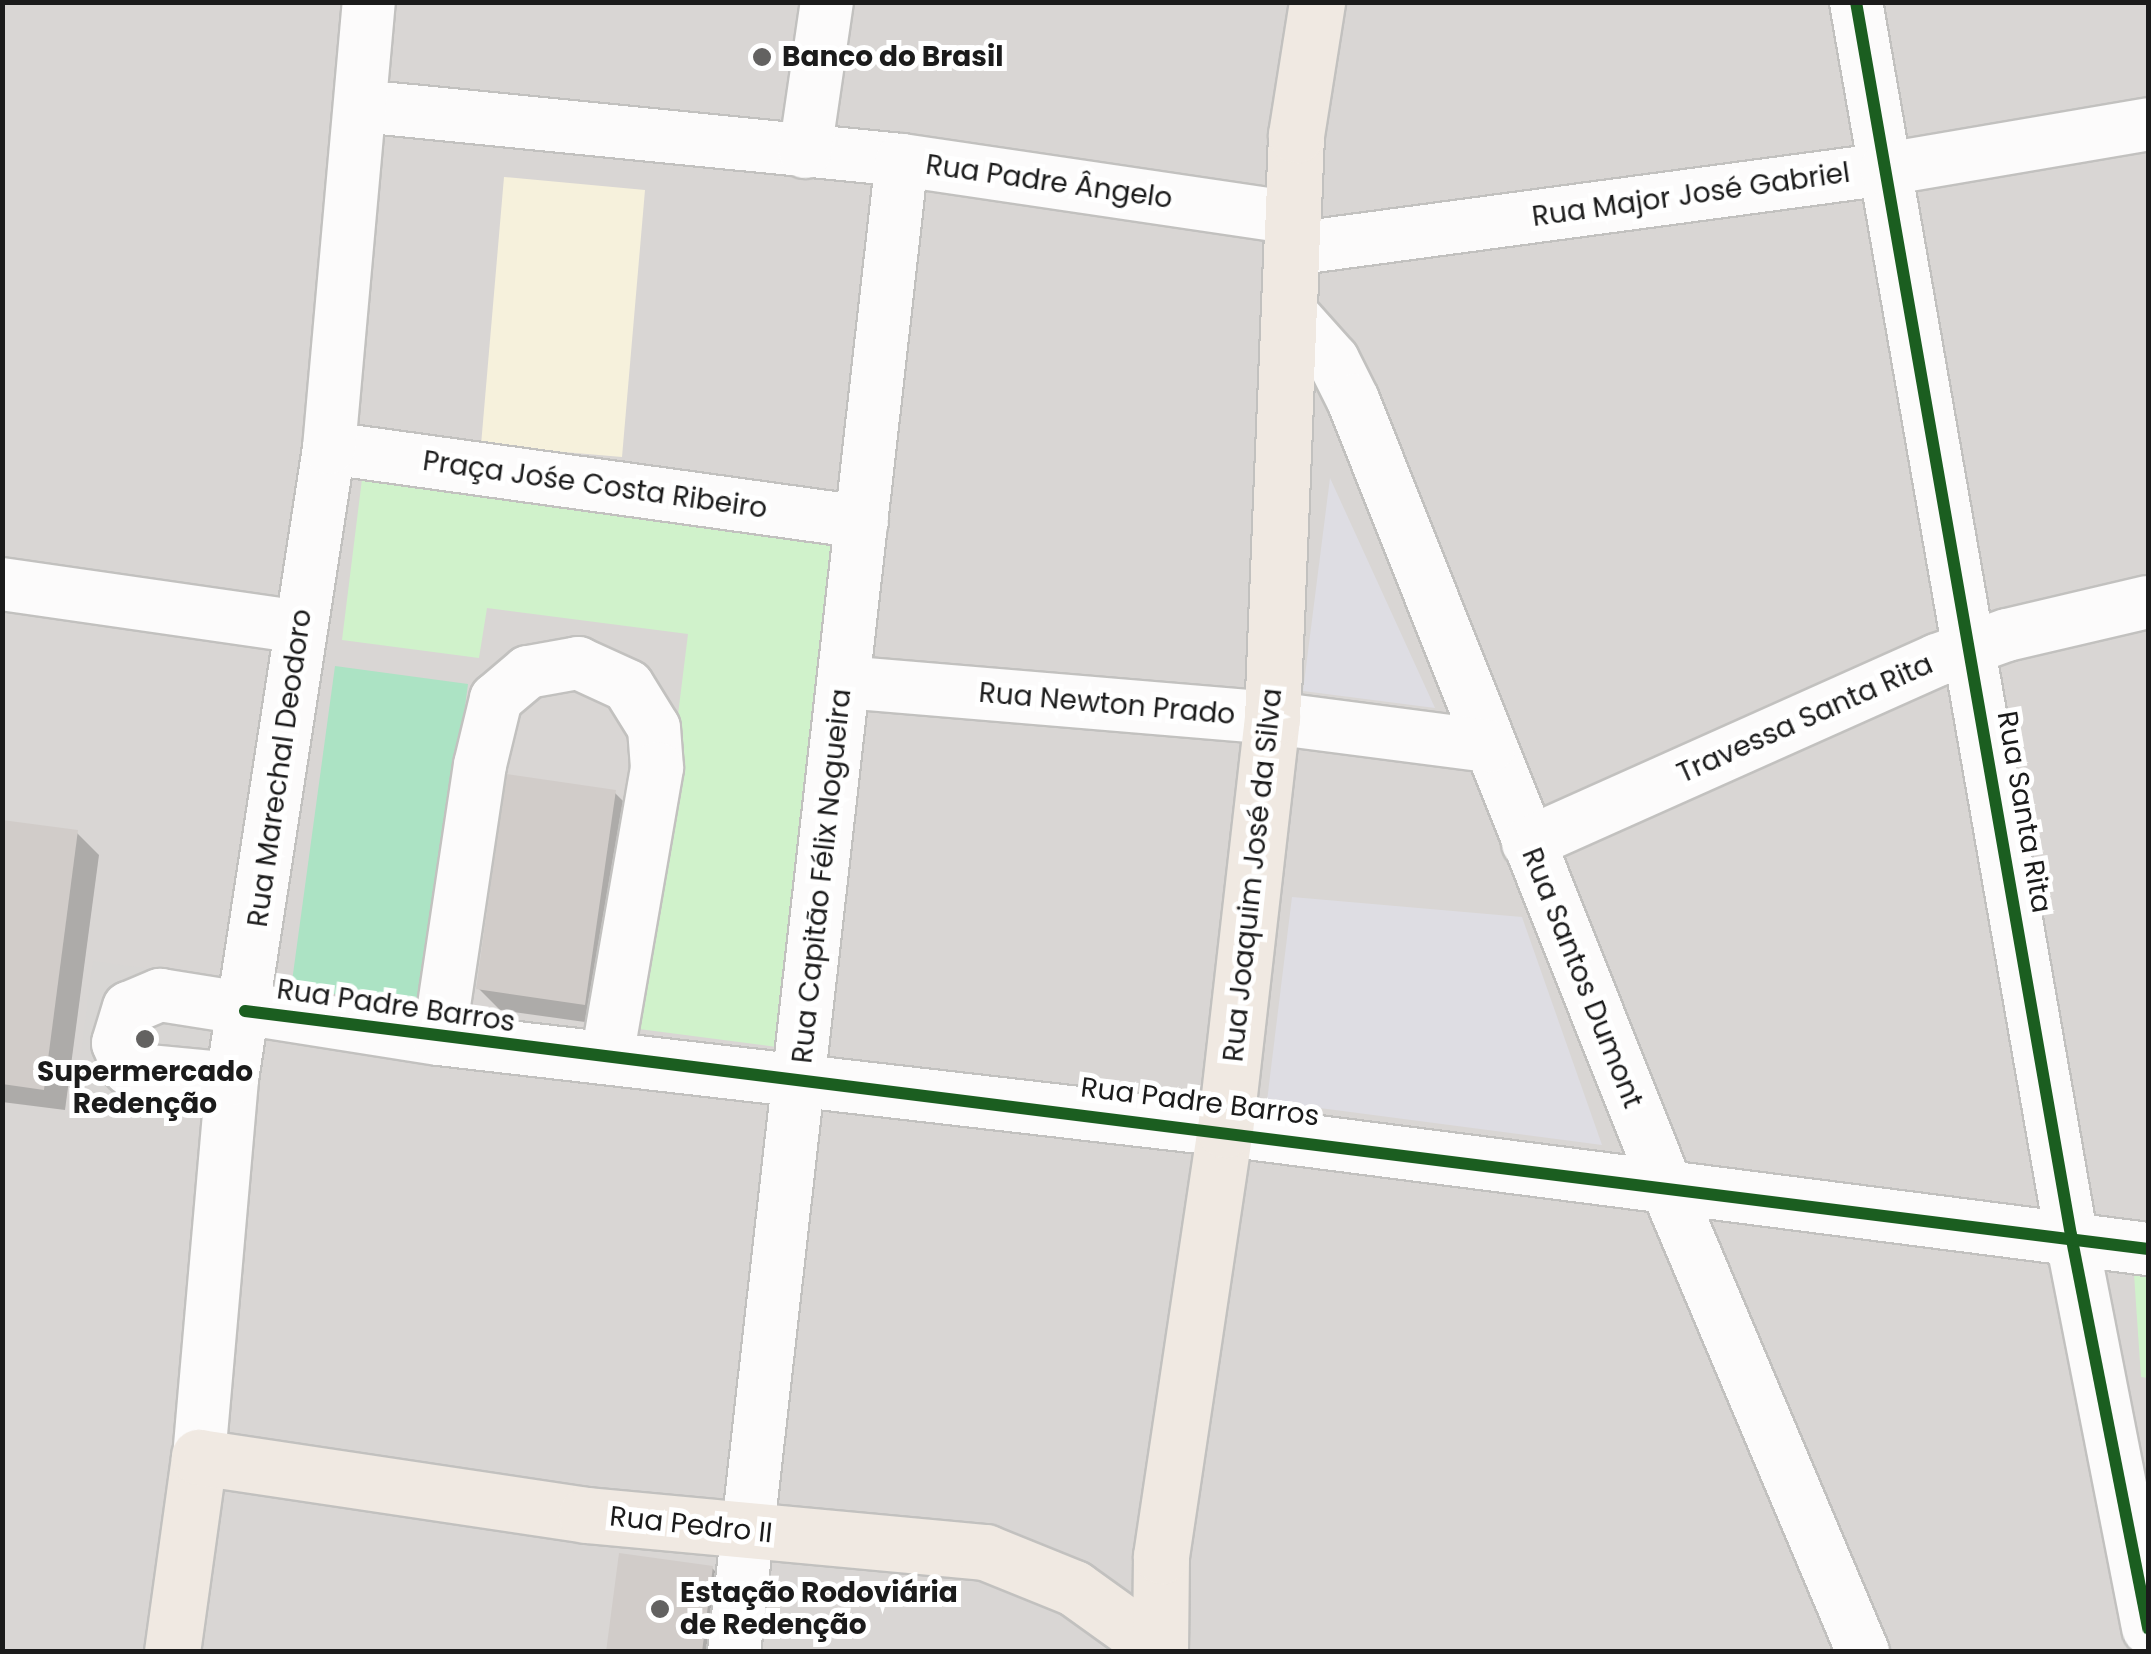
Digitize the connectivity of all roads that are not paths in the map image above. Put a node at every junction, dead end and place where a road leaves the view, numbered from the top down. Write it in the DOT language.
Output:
graph roads {
  1 [pos="369,2"];
  2 [pos="827,2"];
  3 [pos="1317,2"];
  4 [pos="1856,2"];
  5 [pos="361,106"];
  6 [pos="2148,124"];
  7 [pos="805,152"];
  8 [pos="902,160"];
  9 [pos="1886,169"];
  10 [pos="1293,234"];
  11 [pos="1291,313"];
  12 [pos="329,448"];
  13 [pos="862,522"];
  14 [pos="2,584"];
  15 [pos="2148,602"];
  16 [pos="301,627"];
  17 [pos="1970,648"];
  18 [pos="844,682"];
  19 [pos="1272,718"];
  20 [pos="1489,746"];
  21 [pos="1528,843"];
  22 [pos="245,1010"];
  23 [pos="439,1040"];
  24 [pos="607,1058"];
  25 [pos="799,1078"];
  26 [pos="232,1079"];
  27 [pos="1224,1130"];
  28 [pos="1667,1188"];
  29 [pos="2071,1235"];
  30 [pos="2148,1248"];
  31 [pos="2130,1440"];
  32 [pos="198,1457"];
  33 [pos="748,1531"];
  34 [pos="1161,1556"];
  35 [pos="1088,1597"];
  36 [pos="2148,1629"];
  37 [pos="1161,1651"];
  38 [pos="172,1652"];
  39 [pos="734,1652"];
  40 [pos="1098,1652"];
  41 [pos="1862,1652"];
  1 -- 5 [label="street, Rua Marechal Deodoro"];
  2 -- 7 [label="street"];
  3 -- 10 [label="main road"];
  4 -- 9 [label="street, Rua Santa Rita"];
  5 -- 7 [label="street, Rua Padre Ângelo"];
  5 -- 12 [label="street, Rua Marechal Deodoro"];
  6 -- 9 [label="street, Rua Major José Gabriel"];
  7 -- 8 [label="street, Rua Padre Ângelo"];
  8 -- 10 [label="street, Rua Padre Ângelo"];
  8 -- 13 [label="street, Rua Capitão Félix Nogueira"];
  9 -- 10 [label="street, Rua Major José Gabriel"];
  9 -- 17 [label="street, Rua Santa Rita"];
  10 -- 11 [label="main road, Rua Joaquim José da Silva"];
  11 -- 19 [label="main road, Rua Joaquim José da Silva"];
  11 -- 20 [label="street, Rua Santos Dumont"];
  12 -- 13 [label="street, Praça Jośe Costa Ribeiro"];
  12 -- 16 [label="street, Rua Marechal Deodoro"];
  13 -- 18 [label="street, Rua Capitão Félix Nogueira"];
  14 -- 16 [label="street"];
  15 -- 17 [label="street, Travessa Santa Rita"];
  16 -- 22 [label="street, Rua Marechal Deodoro"];
  17 -- 21 [label="street, Travessa Santa Rita"];
  17 -- 29 [label="street, Rua Santa Rita"];
  18 -- 19 [label="street, Rua Newton Prado"];
  18 -- 25 [label="street, Rua Capitão Félix Nogueira"];
  19 -- 20 [label="street, Rua Newton Prado"];
  19 -- 27 [label="main road, Rua Joaquim José da Silva"];
  20 -- 21 [label="street, Rua Santos Dumont"];
  21 -- 28 [label="street, Rua Santos Dumont"];
  22 -- 23 [label="street, Rua Padre Barros"];
  22 -- 26 [label="street, Rua Marechal Deodoro"];
  22 -- 26 [label="street, Rua Padre Barros"];
  23 -- 24 [label="street, Rua Padre Barros"];
  23 -- 24 [label="street"];
  24 -- 25 [label="street, Rua Padre Barros"];
  25 -- 27 [label="street, Rua Padre Barros"];
  25 -- 33 [label="street, Rua Capitão Félix Nogueira"];
  26 -- 32 [label="street, Rua Marechal Deodoro"];
  27 -- 28 [label="street, Rua Padre Barros"];
  27 -- 34 [label="main road, Rua Joaquim José da Silva"];
  28 -- 29 [label="street, Rua Padre Barros"];
  28 -- 41 [label="street, Rua Santos Dumont"];
  29 -- 30 [label="street, Rua Padre Barros"];
  29 -- 31 [label="street, Rua Santa Rita"];
  31 -- 36 [label="street, Rua Santa Rita"];
  32 -- 33 [label="main road, Rua Pedro II"];
  32 -- 38 [label="main road, Rua Marechal Deodoro"];
  33 -- 35 [label="main road, Rua Pedro II"];
  33 -- 39 [label="street, Rua Capitão Félix Nogueira"];
  34 -- 35 [label="main road"];
  34 -- 37 [label="main road, Rua Joaquim José da Silva"];
  35 -- 37 [label="main road, Rua Pedro II"];
  35 -- 40 [label="main road"];
}
